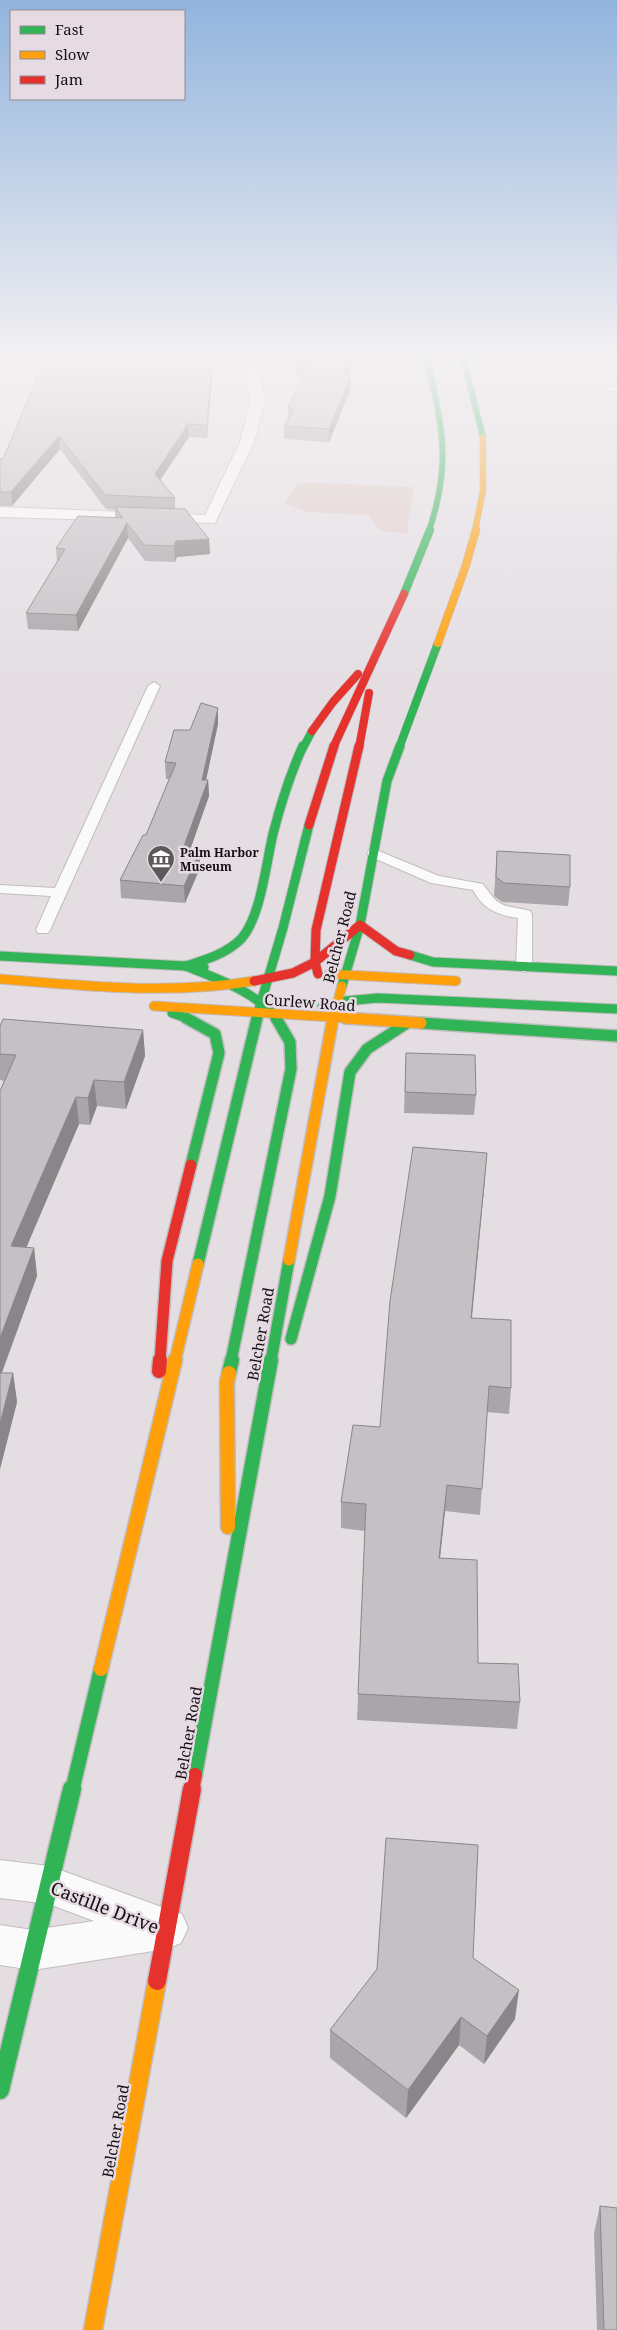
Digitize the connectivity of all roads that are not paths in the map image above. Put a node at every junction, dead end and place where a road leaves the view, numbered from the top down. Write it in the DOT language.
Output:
graph roads {
  1 [pos="235,468"];
  2 [pos="443,468"];
  3 [pos="485,468"];
  4 [pos="0,512"];
  5 [pos="376,655"];
  6 [pos="154,686"];
  7 [pos="374,853"];
  8 [pos="0,889"];
  9 [pos="59,892"];
  10 [pos="360,925"];
  11 [pos="43,930"];
  12 [pos="0,956"];
  13 [pos="315,962"];
  14 [pos="186,966"];
  15 [pos="524,967"];
  16 [pos="223,969"];
  17 [pos="251,970"];
  18 [pos="293,972"];
  19 [pos="617,972"];
  20 [pos="318,974"];
  21 [pos="269,975"];
  22 [pos="346,975"];
  23 [pos="0,979"];
  24 [pos="471,981"];
  25 [pos="232,986"];
  26 [pos="341,1001"];
  27 [pos="259,1008"];
  28 [pos="617,1009"];
  29 [pos="272,1014"];
  30 [pos="299,1016"];
  31 [pos="333,1019"];
  32 [pos="407,1023"];
  33 [pos="279,1030"];
  34 [pos="617,1036"];
  35 [pos="262,1044"];
  36 [pos="248,1055"];
  37 [pos="288,1349"];
  38 [pos="280,1378"];
  39 [pos="153,1452"];
  40 [pos="243,1512"];
  41 [pos="228,1597"];
  42 [pos="0,1879"];
  43 [pos="49,1885"];
  44 [pos="167,1928"];
  45 [pos="17,1947"];
  46 [pos="0,2090"];
  47 [pos="93,2330"];
  1 -- 4 [label="street"];
  2 -- 5 [label="main road"];
  3 -- 7 [label="main road, Belcher Road"];
  5 -- 13 [label="main road"];
  5 -- 14 [label="main road"];
  5 -- 21 [label="main road"];
  6 -- 9 [label="lane"];
  7 -- 10 [label="main road, Belcher Road"];
  7 -- 15 [label="lane"];
  8 -- 9 [label="lane"];
  9 -- 11 [label="lane"];
  10 -- 13 [label="main road"];
  10 -- 15 [label="main road"];
  10 -- 22 [label="main road, Belcher Road"];
  12 -- 14 [label="main road"];
  13 -- 18 [label="main road"];
  13 -- 20 [label="main road"];
  14 -- 16 [label="main road"];
  14 -- 25 [label="main road"];
  15 -- 19 [label="main road"];
  17 -- 21 [label="main road, Curlew Road"];
  18 -- 20 [label="main road, Curlew Road"];
  18 -- 21 [label="main road, Curlew Road"];
  20 -- 22 [label="main road, Curlew Road"];
  20 -- 26 [label="main road"];
  21 -- 25 [label="main road"];
  21 -- 27 [label="main road"];
  22 -- 24 [label="main road, Curlew Road"];
  22 -- 26 [label="main road, Belcher Road"];
  23 -- 25 [label="main road"];
  25 -- 27 [label="main road"];
  26 -- 28 [label="main road"];
  26 -- 30 [label="main road"];
  26 -- 31 [label="main road, Belcher Road"];
  26 -- 32 [label="main road"];
  27 -- 29 [label="main road"];
  27 -- 36 [label="main road"];
  27 -- 39 [label="main road, Curlew Road"];
  29 -- 30 [label="main road, Curlew Road"];
  29 -- 33 [label="main road"];
  30 -- 31 [label="main road, Curlew Road"];
  30 -- 33 [label="main road"];
  31 -- 32 [label="main road, Curlew Road"];
  31 -- 40 [label="main road, Belcher Road"];
  32 -- 34 [label="main road, Curlew Road"];
  32 -- 37 [label="main road"];
  33 -- 41 [label="main road"];
  35 -- 36 [label="main road"];
  36 -- 39 [label="main road"];
  38 -- 40 [label="main road"];
  39 -- 43 [label="main road"];
  40 -- 41 [label="main road, Belcher Road"];
  41 -- 44 [label="main road, Belcher Road"];
  42 -- 43 [label="street, Castille Drive"];
  43 -- 44 [label="street, Castille Drive"];
  43 -- 45 [label="main road"];
  44 -- 45 [label="street, Castille Drive"];
  44 -- 47 [label="main road, Belcher Road"];
  45 -- 46 [label="main road"];
}
